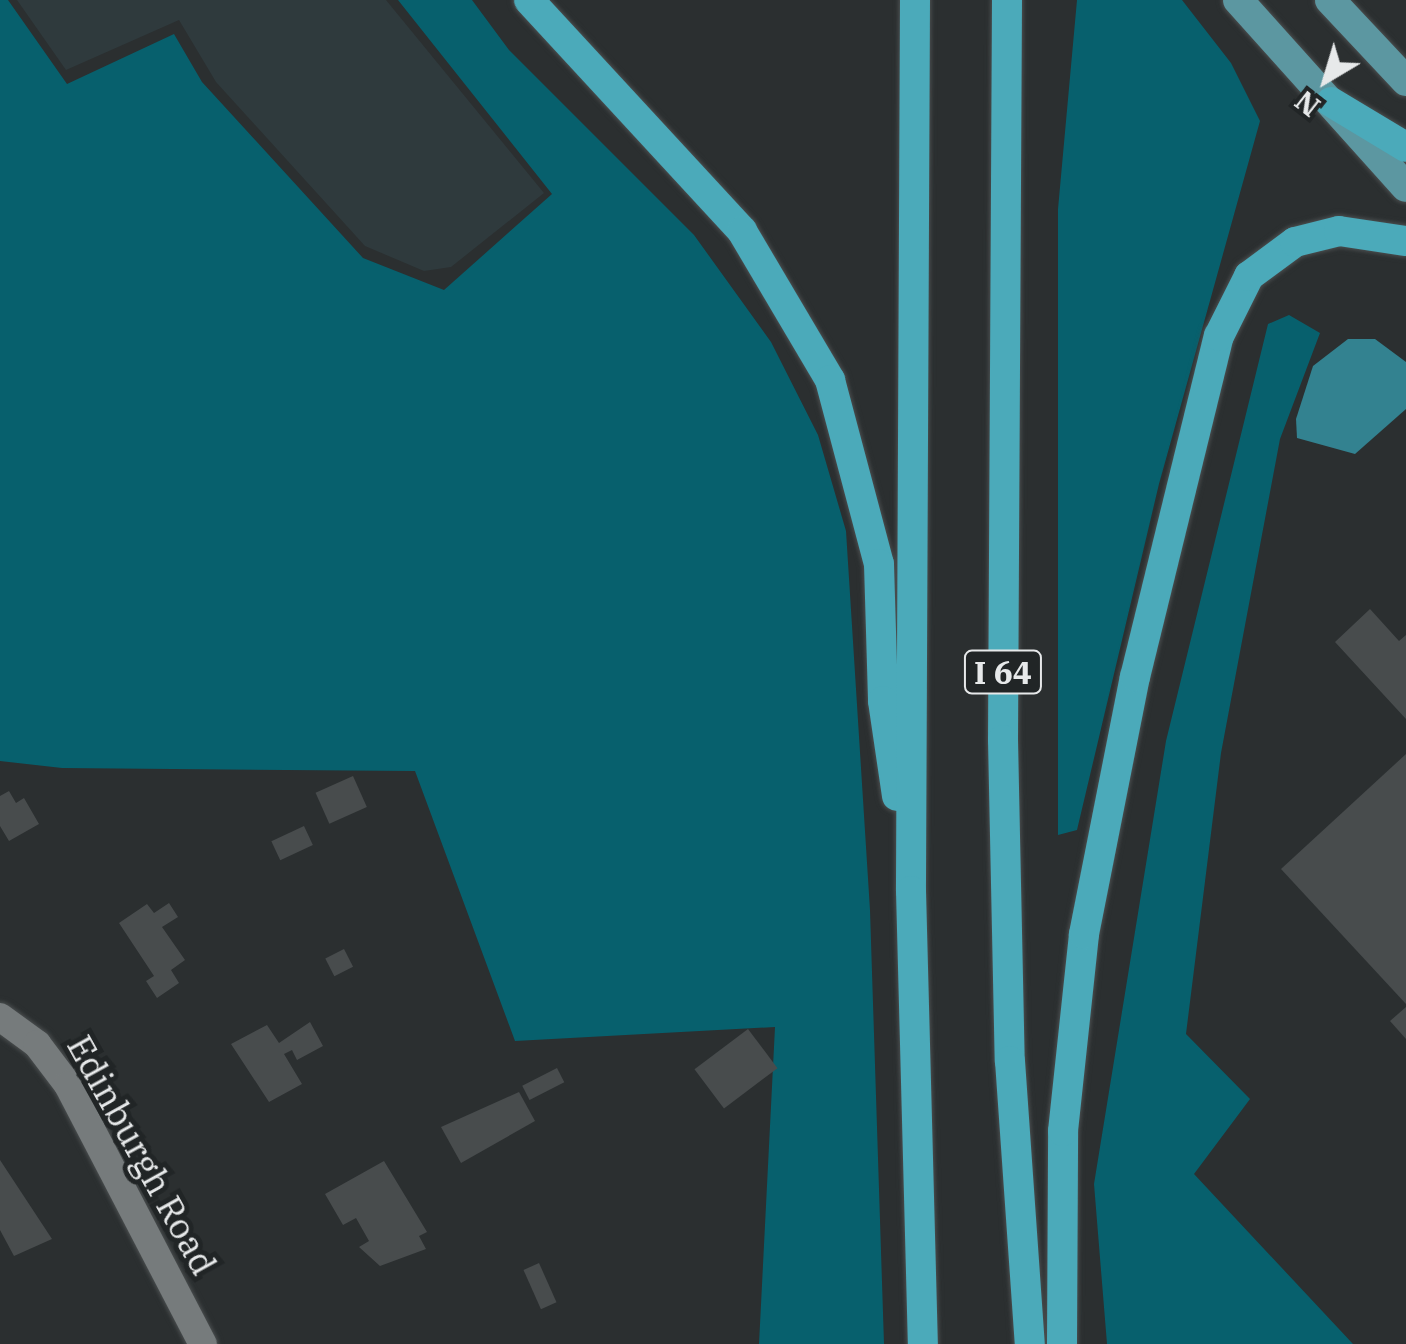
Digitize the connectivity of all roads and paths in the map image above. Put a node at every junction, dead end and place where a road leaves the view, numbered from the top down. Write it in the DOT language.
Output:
graph roads {
  1 [pos="529,0"];
  2 [pos="915,0"];
  3 [pos="1007,0"];
  4 [pos="1238,0"];
  5 [pos="1330,0"];
  6 [pos="1406,81"];
  7 [pos="1331,102"];
  8 [pos="1406,147"];
  9 [pos="1406,186"];
  10 [pos="1406,240"];
  11 [pos="911,892"];
  12 [pos="0,1018"];
  13 [pos="204,1344"];
  14 [pos="923,1344"];
  15 [pos="1030,1344"];
  16 [pos="1062,1344"];
  1 -- 11 [label="highway"];
  2 -- 11 [label="highway, I 64"];
  3 -- 15 [label="highway, I 64"];
  4 -- 7 [label="main road"];
  5 -- 6 [label="main road"];
  7 -- 8 [label="highway"];
  7 -- 9 [label="main road"];
  10 -- 16 [label="highway"];
  11 -- 14 [label="highway, I 64"];
  12 -- 13 [label="street, Edinburgh Road"];
}
